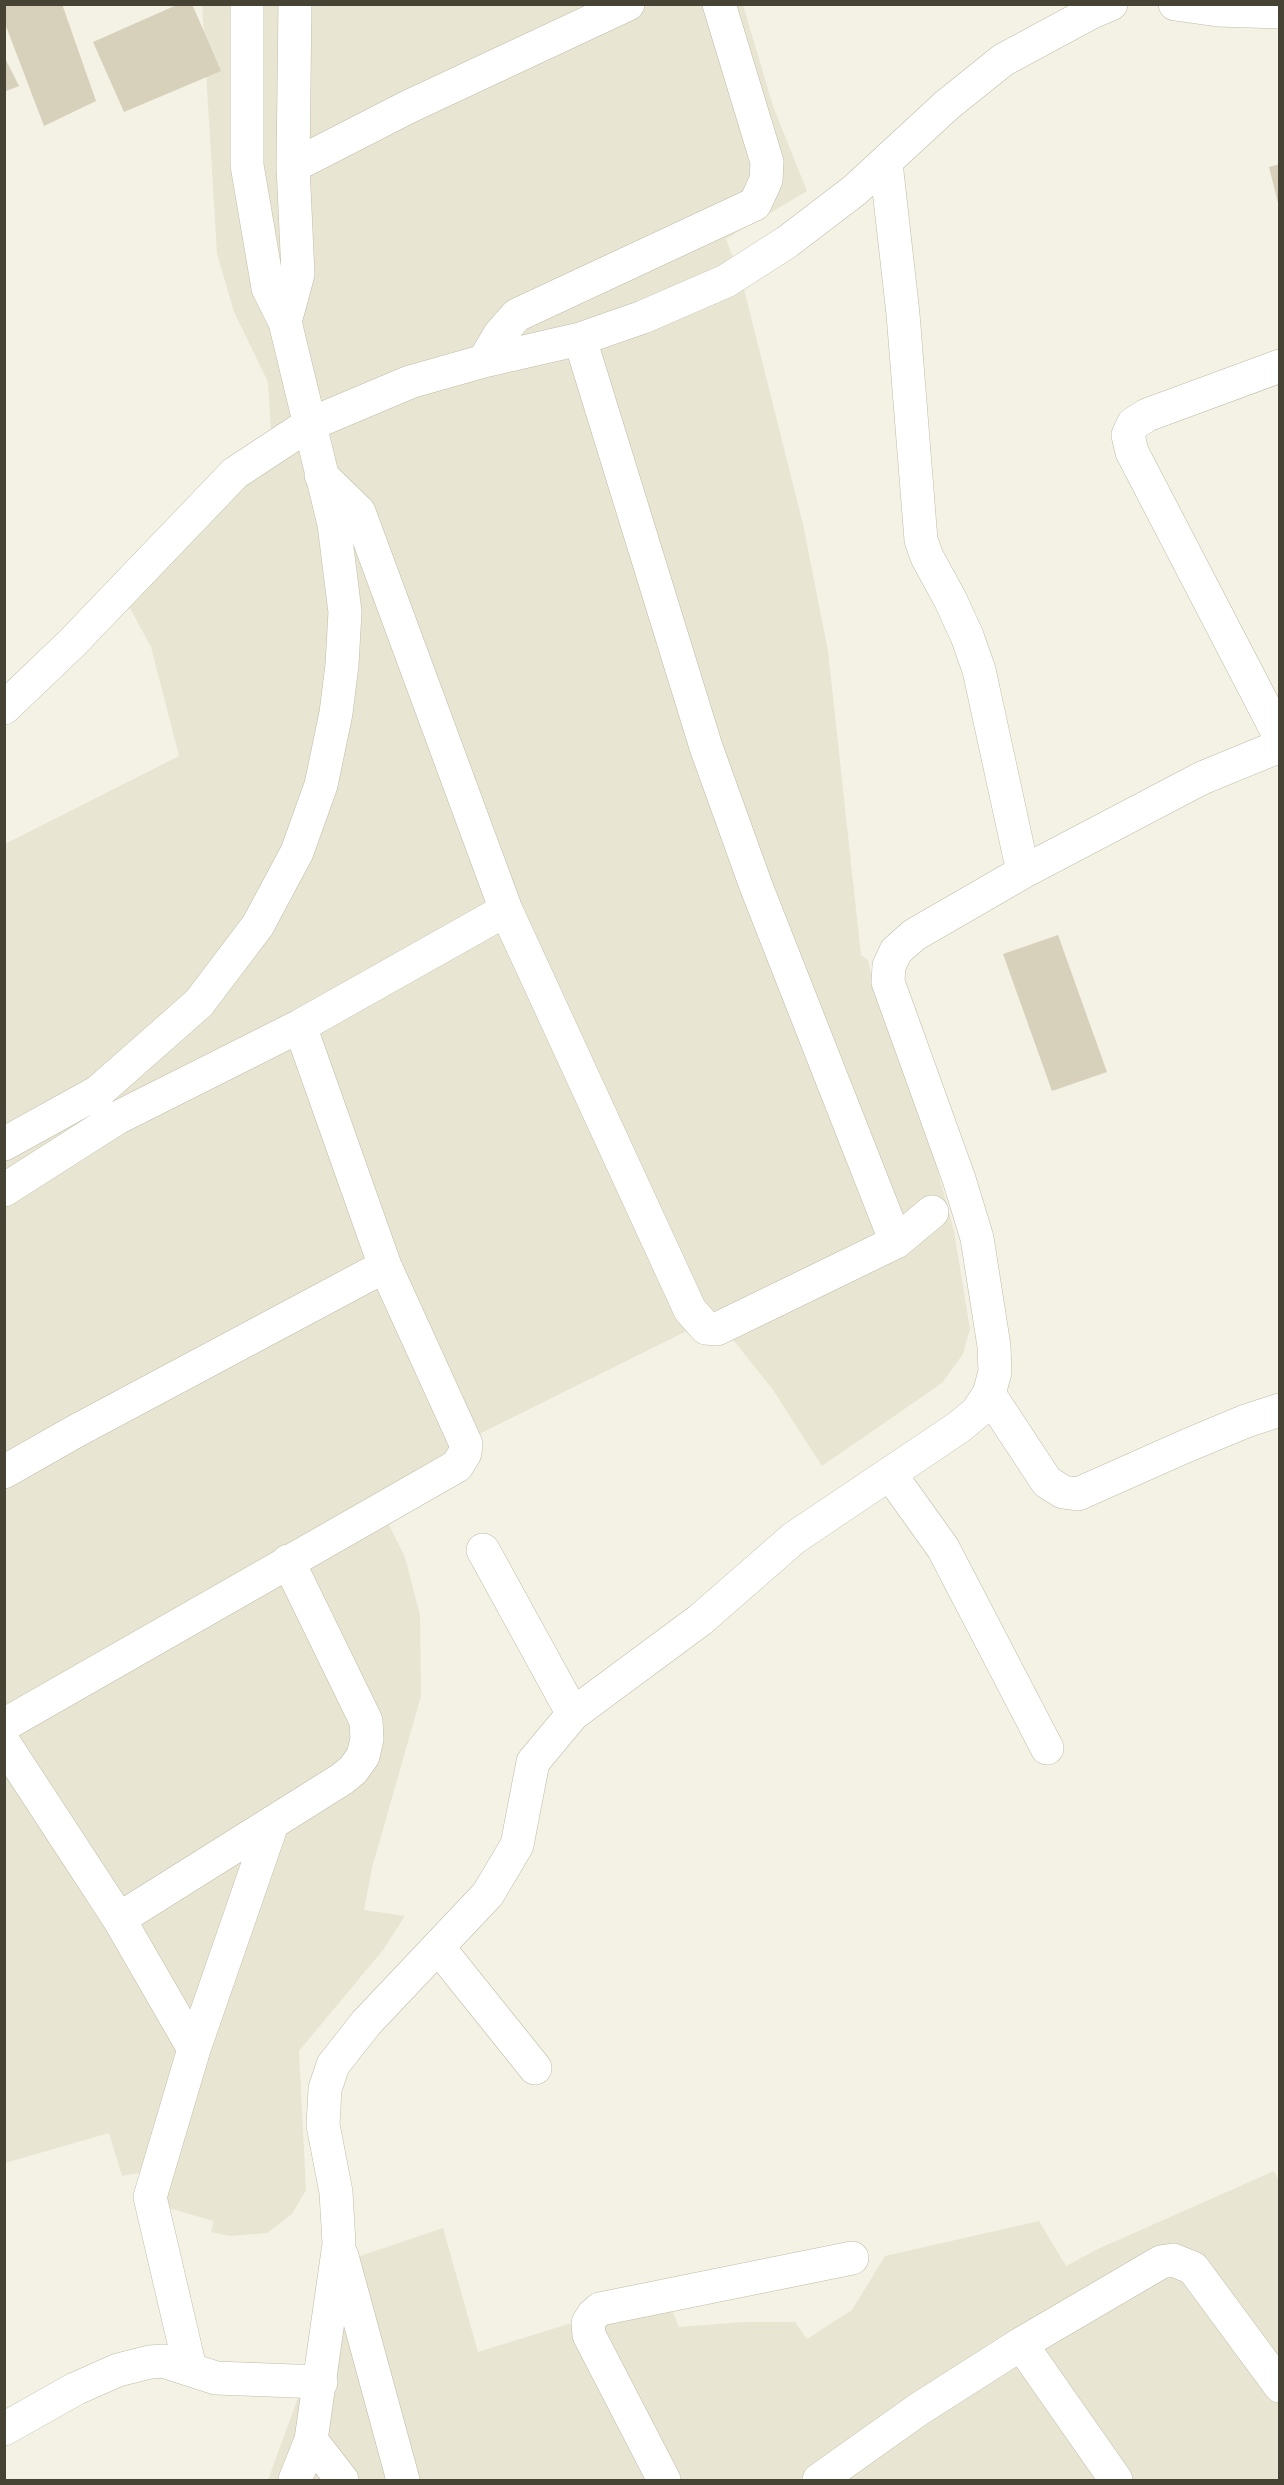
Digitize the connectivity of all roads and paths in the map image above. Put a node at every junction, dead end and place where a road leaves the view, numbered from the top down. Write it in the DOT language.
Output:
graph roads {
  1 [pos="247,4"];
  2 [pos="295,4"];
  3 [pos="628,4"];
  4 [pos="719,4"];
  5 [pos="1111,4"];
  6 [pos="1175,4"];
  7 [pos="1280,12"];
  8 [pos="886,163"];
  9 [pos="293,166"];
  10 [pos="285,322"];
  11 [pos="580,339"];
  12 [pos="484,361"];
  13 [pos="1280,366"];
  14 [pos="308,425"];
  15 [pos="321,475"];
  16 [pos="4,708"];
  17 [pos="1280,737"];
  18 [pos="1280,746"];
  19 [pos="1023,872"];
  20 [pos="506,910"];
  21 [pos="300,1026"];
  22 [pos="98,1092"];
  23 [pos="117,1118"];
  24 [pos="4,1144"];
  25 [pos="4,1190"];
  26 [pos="932,1212"];
  27 [pos="896,1242"];
  28 [pos="385,1266"];
  29 [pos="989,1394"];
  30 [pos="1280,1410"];
  31 [pos="4,1472"];
  32 [pos="890,1474"];
  33 [pos="483,1550"];
  34 [pos="288,1561"];
  35 [pos="573,1714"];
  36 [pos="4,1725"];
  37 [pos="4,1743"];
  38 [pos="1047,1748"];
  39 [pos="272,1824"];
  40 [pos="119,1919"];
  41 [pos="438,1947"];
  42 [pos="194,2049"];
  43 [pos="534,2068"];
  44 [pos="339,2244"];
  45 [pos="852,2258"];
  46 [pos="1021,2344"];
  47 [pos="190,2368"];
  48 [pos="321,2382"];
  49 [pos="1280,2386"];
  50 [pos="4,2429"];
  51 [pos="311,2440"];
  52 [pos="835,2476"];
  53 [pos="295,2481"];
  54 [pos="342,2481"];
  55 [pos="403,2481"];
  56 [pos="664,2481"];
  57 [pos="1116,2481"];
  1 -- 10 [label="street"];
  2 -- 9 [label="street"];
  3 -- 9 [label="street"];
  4 -- 12 [label="street"];
  5 -- 8 [label="street"];
  6 -- 7 [label="street"];
  8 -- 11 [label="street"];
  8 -- 19 [label="street"];
  9 -- 10 [label="street"];
  10 -- 14 [label="street"];
  11 -- 12 [label="street"];
  11 -- 27 [label="street"];
  12 -- 14 [label="street"];
  13 -- 17 [label="street"];
  14 -- 15 [label="street"];
  14 -- 16 [label="street"];
  15 -- 20 [label="street"];
  15 -- 22 [label="street"];
  18 -- 19 [label="street"];
  19 -- 29 [label="street"];
  20 -- 21 [label="street"];
  20 -- 27 [label="street"];
  21 -- 23 [label="street"];
  21 -- 28 [label="street"];
  22 -- 23 [label="street"];
  22 -- 24 [label="street"];
  23 -- 25 [label="street"];
  26 -- 27 [label="street"];
  28 -- 31 [label="street"];
  28 -- 34 [label="street"];
  29 -- 30 [label="street"];
  29 -- 32 [label="street"];
  32 -- 35 [label="street"];
  32 -- 38 [label="street"];
  33 -- 35 [label="street"];
  34 -- 36 [label="street"];
  34 -- 39 [label="street"];
  35 -- 41 [label="street"];
  37 -- 40 [label="street"];
  39 -- 40 [label="street"];
  39 -- 42 [label="street"];
  40 -- 42 [label="street"];
  41 -- 43 [label="street"];
  41 -- 44 [label="street"];
  42 -- 47 [label="street"];
  44 -- 48 [label="street"];
  44 -- 55 [label="street"];
  45 -- 56 [label="street"];
  46 -- 49 [label="street"];
  46 -- 52 [label="street"];
  46 -- 57 [label="street"];
  47 -- 48 [label="street"];
  47 -- 50 [label="street"];
  48 -- 51 [label="street"];
  51 -- 53 [label="street"];
  51 -- 54 [label="street"];
}
